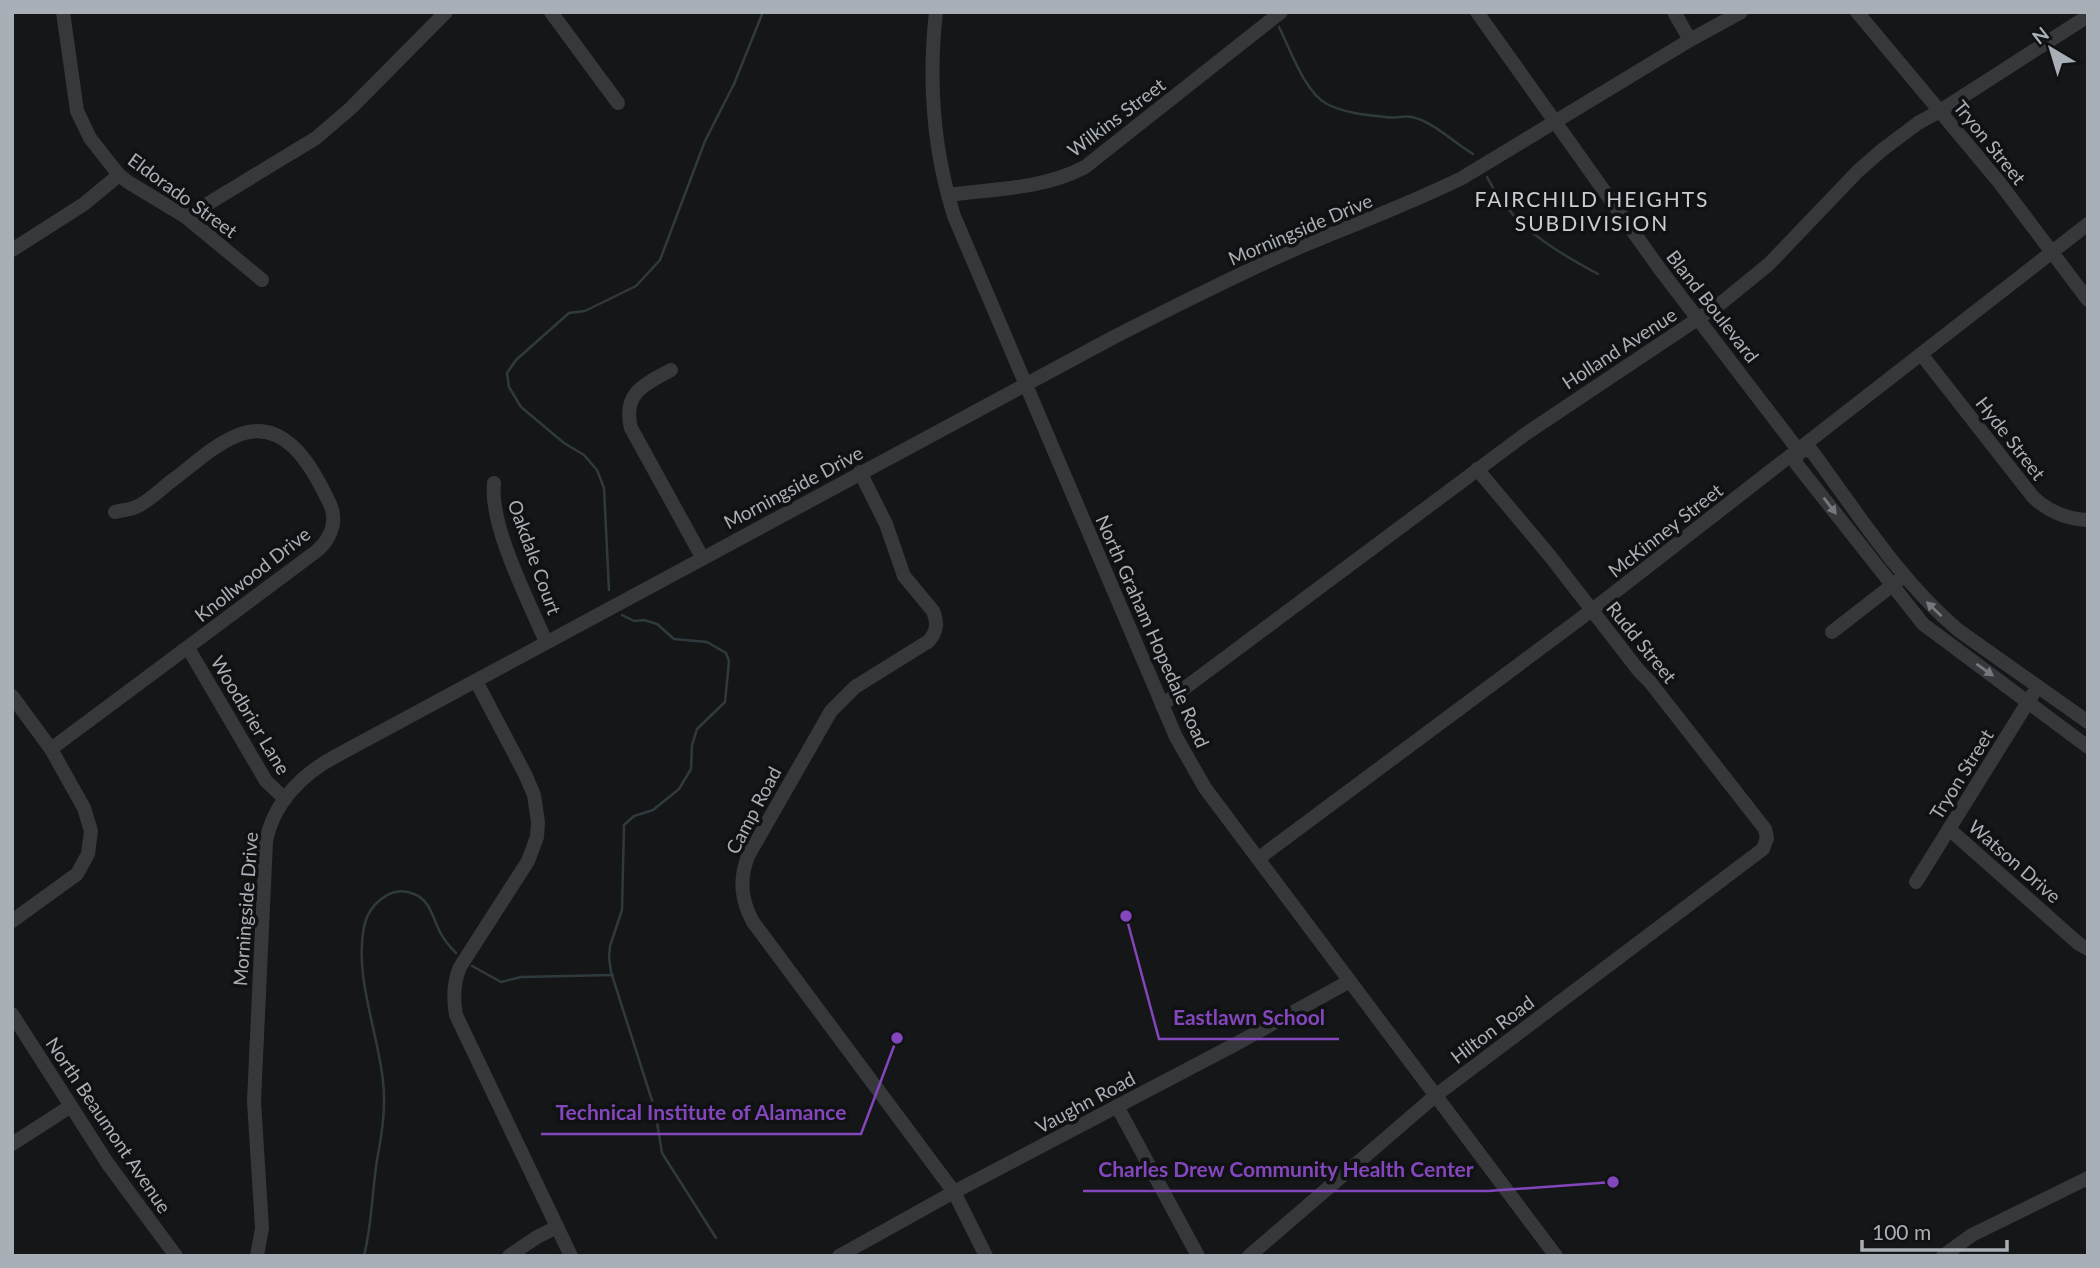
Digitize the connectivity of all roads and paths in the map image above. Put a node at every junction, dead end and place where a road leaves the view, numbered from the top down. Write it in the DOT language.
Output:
graph roads {
  1 [pos="63,12"];
  2 [pos="446,12"];
  3 [pos="551,12"];
  4 [pos="936,12"];
  5 [pos="1281,12"];
  6 [pos="1477,12"];
  7 [pos="1674,12"];
  8 [pos="1741,12"];
  9 [pos="1857,12"];
  10 [pos="2088,16"];
  11 [pos="1690,40"];
  12 [pos="618,103"];
  13 [pos="1940,111"];
  14 [pos="1555,123"];
  15 [pos="120,175"];
  16 [pos="948,195"];
  17 [pos="186,217"];
  18 [pos="2088,224"];
  19 [pos="12,250"];
  20 [pos="2053,252"];
  21 [pos="262,281"];
  22 [pos="2088,300"];
  23 [pos="1698,318"];
  24 [pos="1921,354"];
  25 [pos="671,370"];
  26 [pos="1025,383"];
  27 [pos="1799,451"];
  28 [pos="1477,469"];
  29 [pos="860,472"];
  30 [pos="495,483"];
  31 [pos="115,512"];
  32 [pos="2088,520"];
  33 [pos="702,557"];
  34 [pos="1905,574"];
  35 [pos="1892,586"];
  36 [pos="1592,610"];
  37 [pos="1832,632"];
  38 [pos="546,642"];
  39 [pos="188,648"];
  40 [pos="475,681"];
  41 [pos="2038,687"];
  42 [pos="12,696"];
  43 [pos="2028,701"];
  44 [pos="1162,705"];
  45 [pos="2088,722"];
  46 [pos="2088,747"];
  47 [pos="51,749"];
  48 [pos="285,799"];
  49 [pos="1949,829"];
  50 [pos="1766,844"];
  51 [pos="1259,858"];
  52 [pos="1916,882"];
  53 [pos="12,921"];
  54 [pos="2088,949"];
  55 [pos="1348,982"];
  56 [pos="12,1014"];
  57 [pos="1435,1096"];
  58 [pos="71,1106"];
  59 [pos="1116,1106"];
  60 [pos="12,1144"];
  61 [pos="2088,1178"];
  62 [pos="954,1192"];
  63 [pos="557,1227"];
  64 [pos="176,1256"];
  65 [pos="257,1256"];
  66 [pos="509,1256"];
  67 [pos="571,1256"];
  68 [pos="839,1256"];
  69 [pos="986,1256"];
  70 [pos="1198,1256"];
  71 [pos="1249,1256"];
  72 [pos="1556,1256"];
  73 [pos="1943,1256"];
  1 -- 15 [label="street, Eldorado Street"];
  2 -- 17 [label="street"];
  3 -- 12 [label="street"];
  4 -- 16 [label="street, North Graham Hopedale Road"];
  5 -- 16 [label="street, Wilkins Street"];
  6 -- 14 [label="street, Bland Boulevard"];
  7 -- 11 [label="street"];
  8 -- 11 [label="street, Morningside Drive"];
  9 -- 13 [label="street, Tryon Street"];
  10 -- 13 [label="street, Holland Avenue"];
  11 -- 14 [label="street, Morningside Drive"];
  13 -- 20 [label="street, Tryon Street"];
  13 -- 23 [label="street, Holland Avenue"];
  14 -- 23 [label="street, Bland Boulevard"];
  14 -- 26 [label="street, Morningside Drive"];
  15 -- 17 [label="street, Eldorado Street"];
  15 -- 19 [label="street"];
  16 -- 26 [label="street, North Graham Hopedale Road"];
  17 -- 21 [label="street, Eldorado Street"];
  18 -- 20 [label="street, McKinney Street"];
  20 -- 22 [label="street, Tryon Street"];
  20 -- 24 [label="street, McKinney Street"];
  23 -- 27 [label="street, Bland Boulevard"];
  23 -- 28 [label="street, Holland Avenue"];
  24 -- 27 [label="street, McKinney Street"];
  24 -- 32 [label="street, Hyde Street"];
  25 -- 33 [label="street"];
  26 -- 29 [label="street, Morningside Drive"];
  26 -- 44 [label="street, North Graham Hopedale Road"];
  27 -- 34 [label="street, Bland Boulevard"];
  27 -- 35 [label="street, Bland Boulevard, one-way"];
  27 -- 36 [label="street, McKinney Street"];
  28 -- 36 [label="street, Rudd Street"];
  28 -- 44 [label="street, Holland Avenue"];
  29 -- 33 [label="street, Morningside Drive"];
  29 -- 62 [label="street, Camp Road"];
  30 -- 38 [label="street, Oakdale Court"];
  31 -- 39 [label="street, Knollwood Drive"];
  33 -- 38 [label="street, Morningside Drive"];
  34 -- 35 [label="street"];
  41 -- 34 [label="street, Bland Boulevard, one-way"];
  35 -- 37 [label="street"];
  35 -- 43 [label="street, Bland Boulevard, one-way"];
  36 -- 50 [label="street, Rudd Street"];
  36 -- 51 [label="street, McKinney Street"];
  38 -- 40 [label="street, Morningside Drive"];
  39 -- 47 [label="street, Knollwood Drive"];
  39 -- 48 [label="street, Woodbrier Lane"];
  40 -- 48 [label="street, Morningside Drive"];
  40 -- 63 [label="street"];
  41 -- 43 [label="street, Tryon Street"];
  41 -- 45 [label="street, Bland Boulevard"];
  42 -- 47 [label="street"];
  43 -- 46 [label="street, Bland Boulevard"];
  43 -- 49 [label="street, Tryon Street"];
  44 -- 51 [label="street, North Graham Hopedale Road"];
  47 -- 53 [label="street"];
  48 -- 65 [label="street, Morningside Drive"];
  49 -- 52 [label="street, Tryon Street"];
  49 -- 54 [label="street, Watson Drive"];
  50 -- 57 [label="street, Hilton Road"];
  51 -- 55 [label="street, North Graham Hopedale Road"];
  55 -- 57 [label="street, North Graham Hopedale Road"];
  55 -- 59 [label="street, Vaughn Road"];
  56 -- 58 [label="street, North Beaumont Avenue"];
  57 -- 71 [label="street, Hilton Road"];
  57 -- 72 [label="street, North Graham Hopedale Road"];
  58 -- 60 [label="street"];
  58 -- 64 [label="street, North Beaumont Avenue"];
  59 -- 62 [label="street, Vaughn Road"];
  59 -- 70 [label="street"];
  61 -- 73 [label="street"];
  62 -- 68 [label="street, Vaughn Road"];
  62 -- 69 [label="street, Camp Road"];
  63 -- 66 [label="street"];
  63 -- 67 [label="street"];
}
